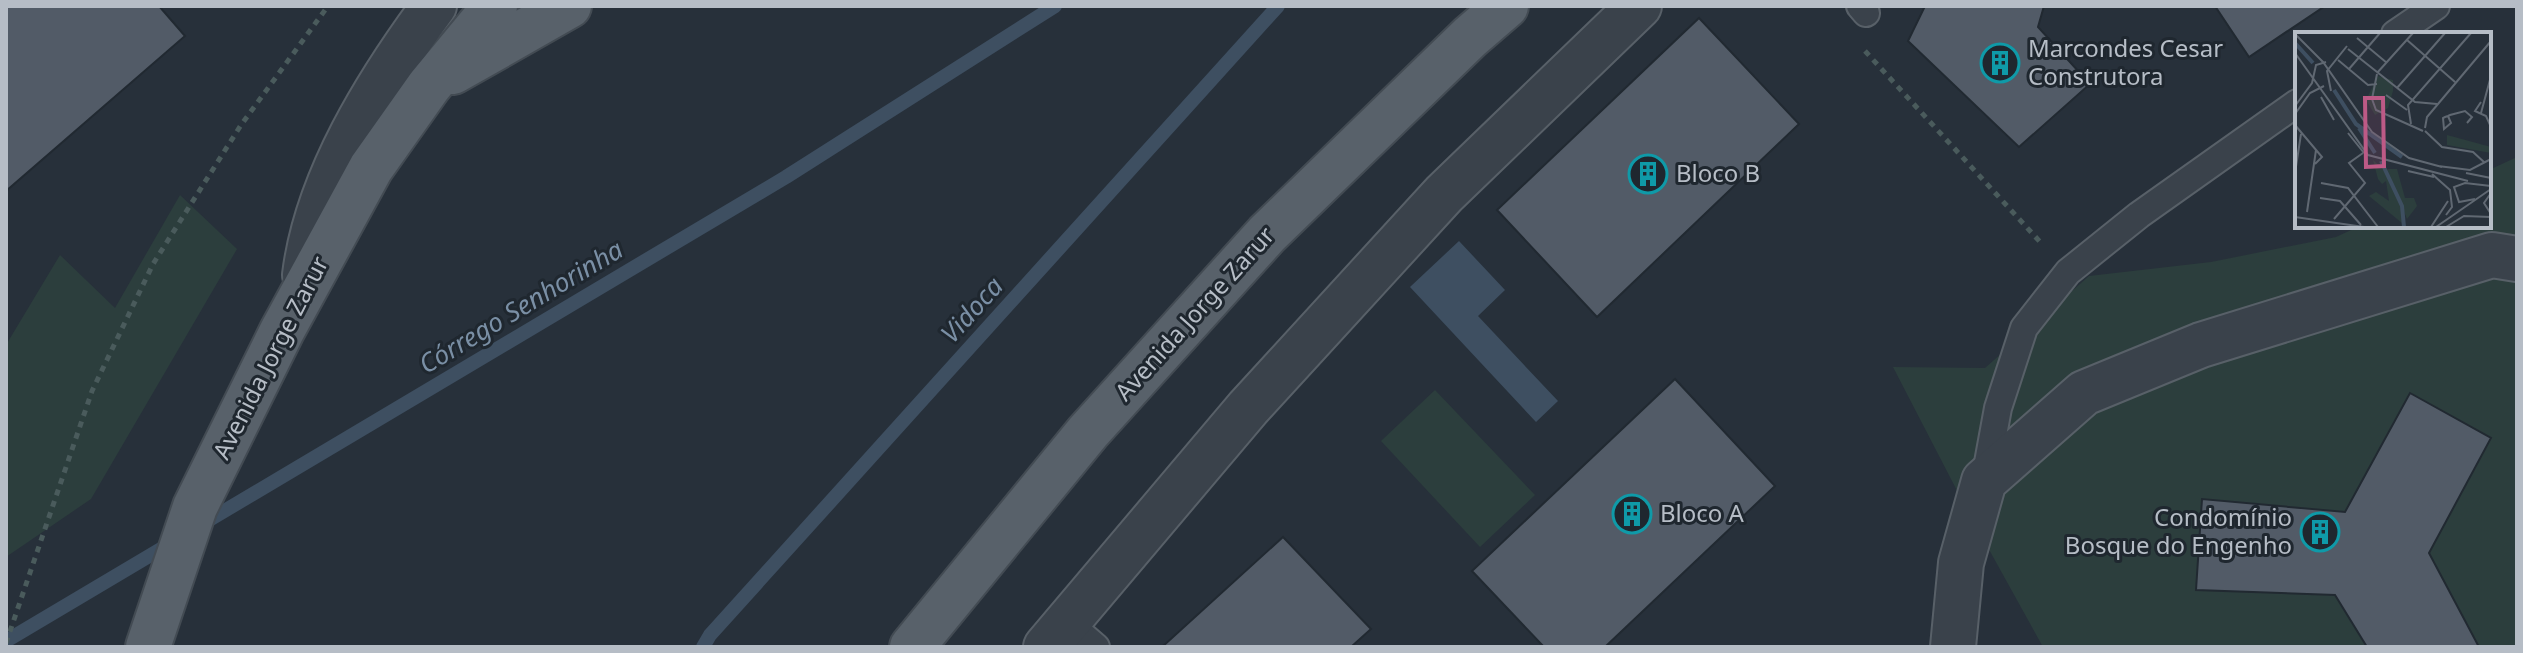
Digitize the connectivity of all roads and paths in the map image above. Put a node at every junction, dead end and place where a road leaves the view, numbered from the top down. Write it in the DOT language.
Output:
graph roads {
  1 [pos="328,6"];
  2 [pos="434,6"];
  3 [pos="495,6"];
  4 [pos="569,6"];
  5 [pos="1506,6"];
  6 [pos="1639,6"];
  7 [pos="2436,6"];
  8 [pos="2398,32"];
  9 [pos="1855,41"];
  10 [pos="429,86"];
  11 [pos="2295,104"];
  12 [pos="2517,259"];
  13 [pos="2068,272"];
  14 [pos="293,314"];
  15 [pos="1984,481"];
  16 [pos="1069,638"];
  17 [pos="6,643"];
  18 [pos="148,647"];
  19 [pos="912,647"];
  20 [pos="1953,647"];
  1 -- 17 [label="path"];
  2 -- 14 [label="street"];
  3 -- 10 [label="main road, Avenida Jorge Zarur"];
  4 -- 10 [label="main road, Avenida Jorge Zarur"];
  5 -- 19 [label="main road, Avenida Jorge Zarur"];
  6 -- 16 [label="street"];
  7 -- 8 [label="lane"];
  9 -- 13 [label="path"];
  10 -- 14 [label="main road, Avenida Jorge Zarur"];
  11 -- 13 [label="lane"];
  12 -- 15 [label="street"];
  13 -- 15 [label="lane"];
  14 -- 18 [label="main road, Avenida Jorge Zarur"];
  15 -- 20 [label="street"];
}
